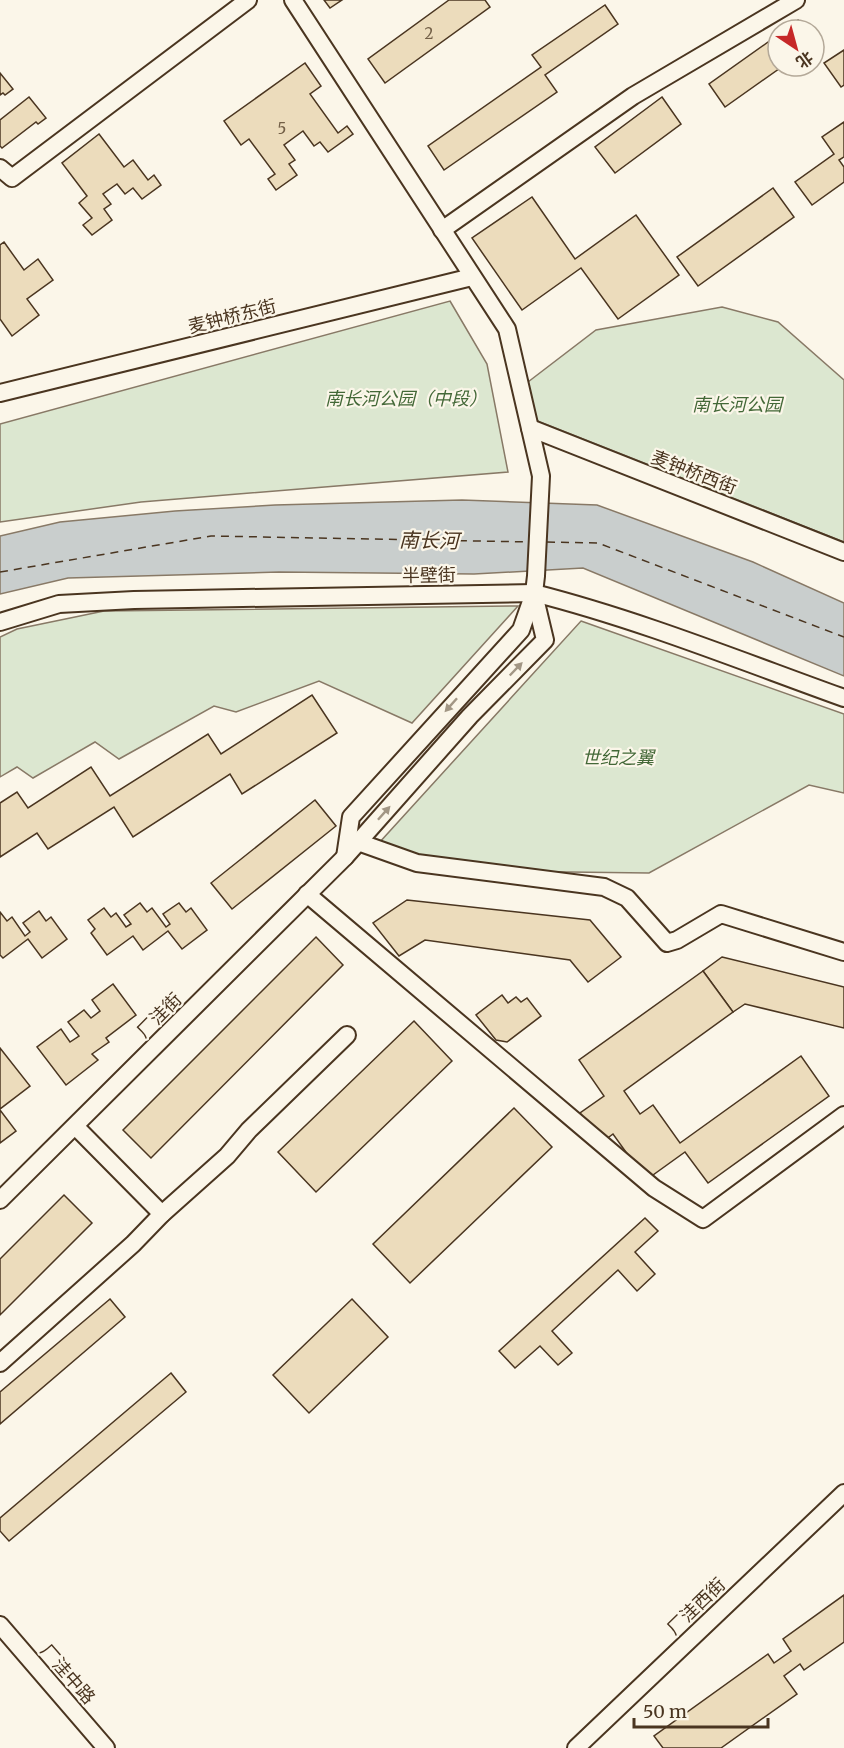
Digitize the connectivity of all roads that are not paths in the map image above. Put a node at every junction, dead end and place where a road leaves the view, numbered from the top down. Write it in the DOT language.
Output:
graph roads {
  1 [pos="248,0"];
  2 [pos="293,0"];
  3 [pos="796,0"];
  4 [pos="0,168"];
  5 [pos="442,230"];
  6 [pos="472,277"];
  7 [pos="0,393"];
  8 [pos="530,428"];
  9 [pos="844,552"];
  10 [pos="534,593"];
  11 [pos="0,622"];
  12 [pos="844,698"];
  13 [pos="358,842"];
  14 [pos="345,857"];
  15 [pos="307,894"];
  16 [pos="844,952"];
  17 [pos="347,1035"];
  18 [pos="844,1115"];
  19 [pos="75,1126"];
  20 [pos="0,1200"];
  21 [pos="162,1214"];
  22 [pos="0,1363"];
  23 [pos="844,1493"];
  24 [pos="0,1625"];
  25 [pos="106,1748"];
  26 [pos="576,1748"];
  1 -- 4 [label="street"];
  2 -- 5 [label="street"];
  3 -- 5 [label="street"];
  5 -- 6 [label="street"];
  6 -- 7 [label="street, 麦钟桥东街"];
  6 -- 8 [label="street"];
  8 -- 9 [label="street, 麦钟桥西街"];
  8 -- 10 [label="street"];
  10 -- 11 [label="street, 半壁街"];
  10 -- 12 [label="street, 半壁街"];
  13 -- 10 [label="street, 厂洼街, one-way"];
  10 -- 14 [label="street, one-way"];
  13 -- 14 [label="street, 厂洼街"];
  13 -- 16 [label="street"];
  14 -- 15 [label="street, 厂洼街"];
  15 -- 18 [label="street"];
  15 -- 19 [label="street, 厂洼街"];
  17 -- 21 [label="street"];
  19 -- 20 [label="street, 厂洼街"];
  19 -- 21 [label="street"];
  21 -- 22 [label="street"];
  23 -- 26 [label="street, 厂洼西街"];
  24 -- 25 [label="street, 厂洼中路"];
}
